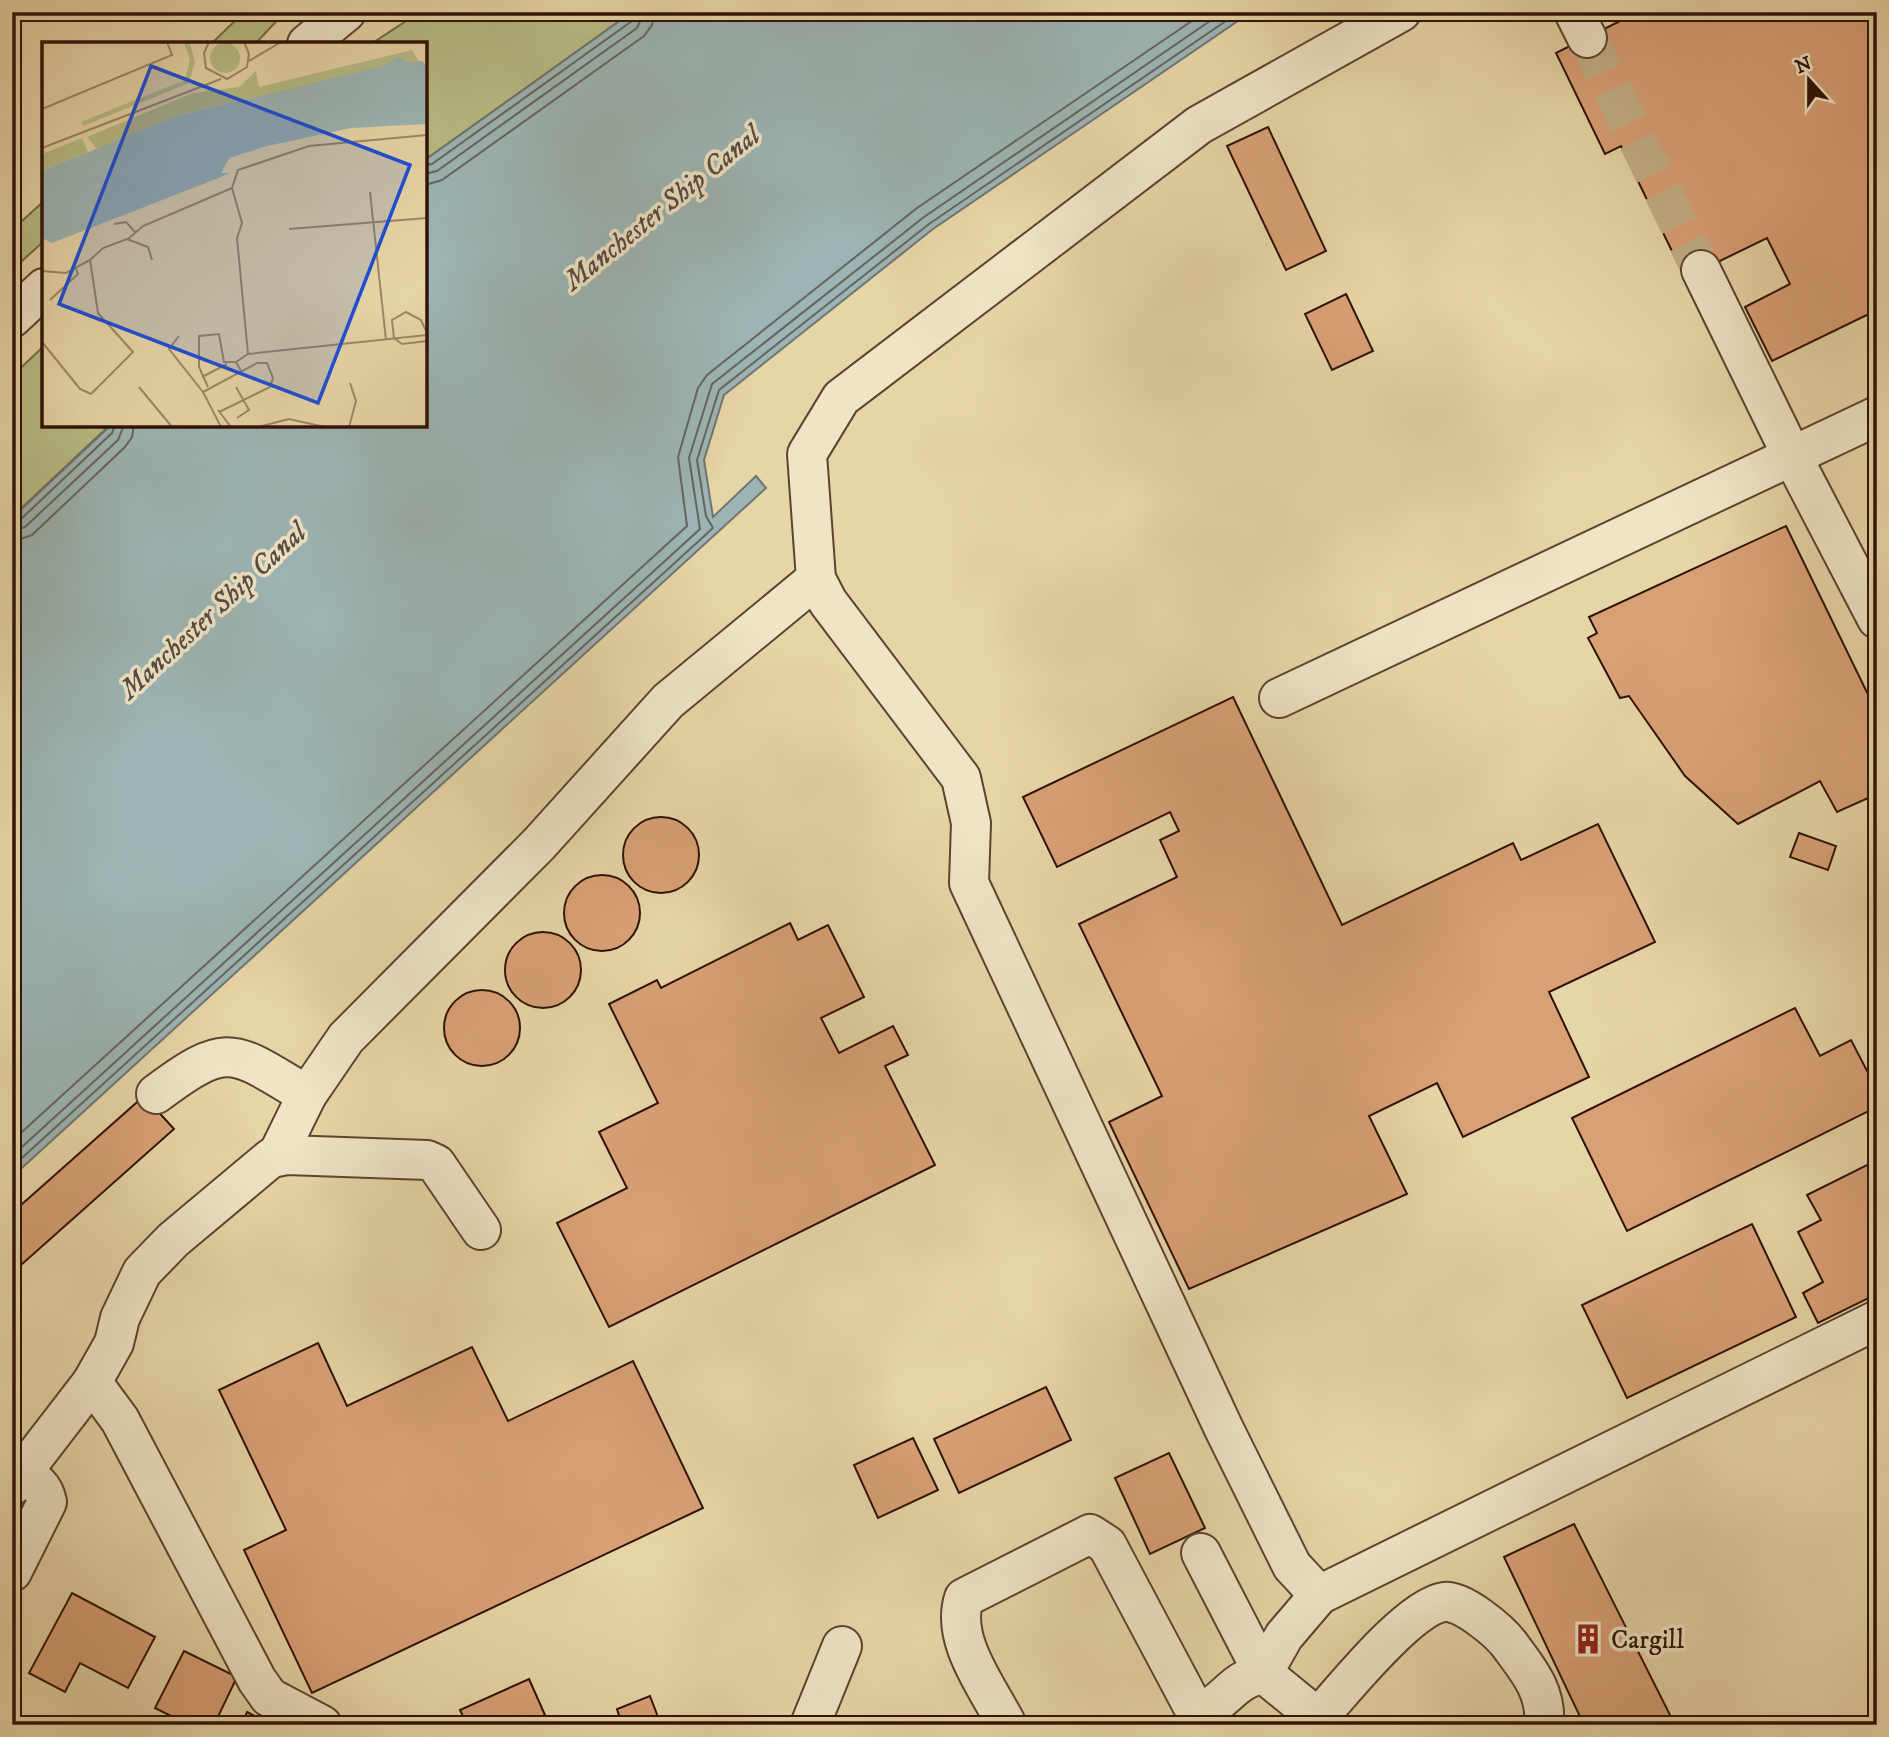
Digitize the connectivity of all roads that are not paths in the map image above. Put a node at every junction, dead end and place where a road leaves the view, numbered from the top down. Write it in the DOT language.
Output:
graph roads {
  1 [pos="320,12"];
  2 [pos="346,12"];
  3 [pos="1401,12"];
  4 [pos="296,42"];
  5 [pos="309,42"];
  6 [pos="1701,270"];
  7 [pos="42,290"];
  8 [pos="12,318"];
  9 [pos="1877,416"];
  10 [pos="1792,456"];
  11 [pos="816,579"];
  12 [pos="1877,619"];
  13 [pos="1279,698"];
  14 [pos="156,1094"];
  15 [pos="307,1095"];
  16 [pos="277,1156"];
  17 [pos="481,1230"];
  18 [pos="1877,1320"];
  19 [pos="92,1382"];
  20 [pos="17,1480"];
  21 [pos="1201,1553"];
  22 [pos="12,1573"];
  23 [pos="1319,1595"];
  24 [pos="842,1646"];
  25 [pos="1264,1673"];
  26 [pos="1206,1715"];
  27 [pos="1315,1721"];
  28 [pos="322,1725"];
  29 [pos="810,1725"];
  30 [pos="1007,1725"];
  31 [pos="1544,1725"];
  1 -- 4 [label="lane"];
  2 -- 5 [label="lane"];
  3 -- 11 [label="lane"];
  6 -- 10 [label="lane"];
  7 -- 8 [label="lane"];
  9 -- 10 [label="lane"];
  10 -- 12 [label="lane"];
  10 -- 13 [label="lane"];
  11 -- 15 [label="lane"];
  11 -- 23 [label="lane"];
  14 -- 15 [label="lane"];
  15 -- 16 [label="lane"];
  16 -- 17 [label="lane"];
  16 -- 19 [label="lane"];
  18 -- 23 [label="lane"];
  19 -- 20 [label="lane"];
  19 -- 28 [label="lane"];
  20 -- 22 [label="lane"];
  21 -- 25 [label="lane"];
  23 -- 25 [label="lane"];
  24 -- 29 [label="lane"];
  25 -- 26 [label="lane"];
  25 -- 27 [label="lane"];
  26 -- 30 [label="lane"];
  27 -- 31 [label="lane"];
}
